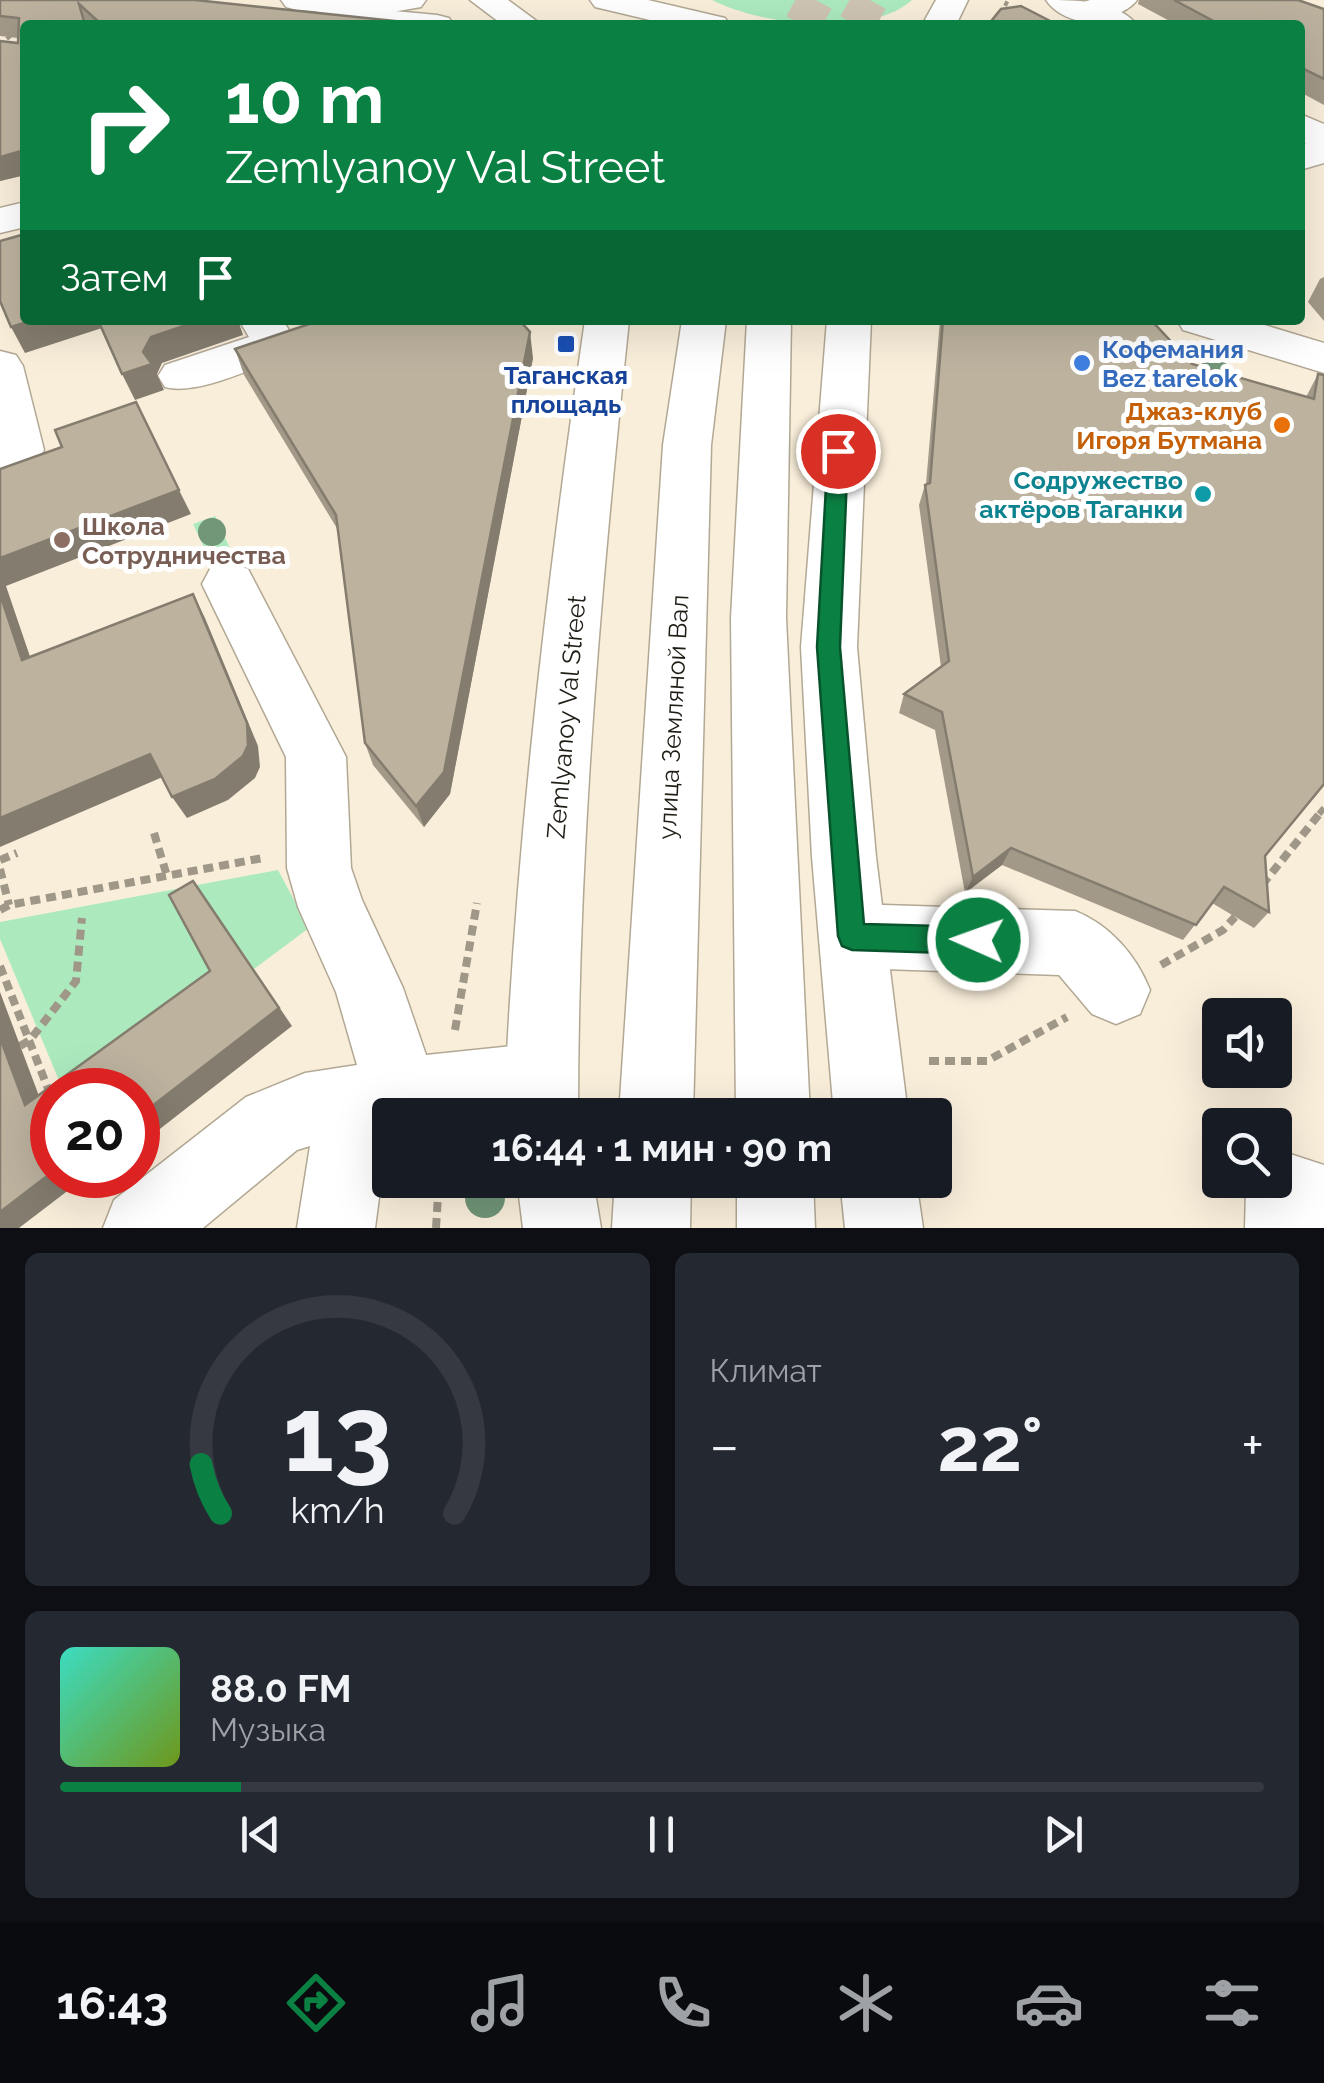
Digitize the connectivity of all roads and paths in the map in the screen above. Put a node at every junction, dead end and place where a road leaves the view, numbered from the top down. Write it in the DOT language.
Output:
graph roads {
  1 [pos="297,0"];
  2 [pos="410,0"];
  3 [pos="486,0"];
  4 [pos="606,0"];
  5 [pos="1008,0"];
  6 [pos="1091,4"];
  7 [pos="262,8"];
  8 [pos="658,13"];
  9 [pos="385,20"];
  10 [pos="517,20"];
  11 [pos="690,20"];
  12 [pos="1009,20"];
  13 [pos="1113,20"];
  14 [pos="16,31"];
  15 [pos="0,45"];
  16 [pos="606,325"];
  17 [pos="703,325"];
  18 [pos="769,325"];
  19 [pos="1215,325"];
  20 [pos="846,326"];
  21 [pos="283,332"];
  22 [pos="1324,358"];
  23 [pos="0,366"];
  24 [pos="181,376"];
  25 [pos="0,457"];
  26 [pos="229,584"];
  27 [pos="1324,808"];
  28 [pos="154,833"];
  29 [pos="316,848"];
  30 [pos="17,853"];
  31 [pos="0,860"];
  32 [pos="0,869"];
  33 [pos="167,876"];
  34 [pos="1252,896"];
  35 [pos="476,903"];
  36 [pos="4,908"];
  37 [pos="1235,917"];
  38 [pos="82,918"];
  39 [pos="852,936"];
  40 [pos="0,966"];
  41 [pos="1089,1006"];
  42 [pos="30,1040"];
  43 [pos="20,1046"];
  44 [pos="40,1068"];
  45 [pos="403,1082"];
  46 [pos="882,1092"];
  47 [pos="514,1098"];
  48 [pos="542,1098"];
  49 [pos="657,1098"];
  50 [pos="772,1098"];
  51 [pos="438,1198"];
  52 [pos="537,1198"];
  53 [pos="558,1198"];
  54 [pos="652,1198"];
  55 [pos="775,1198"];
  56 [pos="849,1198"];
  57 [pos="880,1198"];
  58 [pos="1324,1202"];
  59 [pos="142,1228"];
  60 [pos="336,1228"];
  61 [pos="436,1228"];
  62 [pos="536,1228"];
  63 [pos="562,1228"];
  64 [pos="651,1228"];
  65 [pos="776,1228"];
  66 [pos="845,1228"];
  67 [pos="884,1228"];
  68 [pos="1284,1228"];
  1 -- 2 [label="main road"];
  3 -- 10 [label="main road"];
  4 -- 8 [label="main road"];
  5 -- 12 [label="path"];
  6 -- 13 [label="main road"];
  7 -- 9 [label="main road"];
  8 -- 11 [label="main road"];
  14 -- 15 [label="path"];
  16 -- 48 [label="main road, Zemlyanoy Val Street"];
  17 -- 49 [label="main road, улица Земляной Вал"];
  18 -- 50 [label="main road"];
  19 -- 22 [label="main road"];
  20 -- 39 [label="main road"];
  21 -- 24 [label="main road"];
  23 -- 25 [label="main road"];
  26 -- 29 [label="main road"];
  27 -- 34 [label="path"];
  28 -- 33 [label="path"];
  29 -- 33 [label="path"];
  29 -- 45 [label="main road"];
  30 -- 31 [label="path"];
  32 -- 36 [label="path"];
  33 -- 36 [label="path"];
  35 -- 45 [label="path"];
  37 -- 41 [label="path"];
  38 -- 42 [label="path"];
  39 -- 41 [label="main road"];
  39 -- 46 [label="main road"];
  40 -- 42 [label="path"];
  41 -- 46 [label="path"];
  42 -- 43 [label="path"];
  42 -- 44 [label="path"];
  45 -- 47 [label="main road"];
  45 -- 59 [label="main road"];
  45 -- 60 [label="main road"];
  51 -- 61 [label="path"];
  52 -- 62 [label="main road"];
  53 -- 63 [label="main road"];
  54 -- 64 [label="main road"];
  55 -- 65 [label="main road"];
  56 -- 66 [label="main road"];
  57 -- 67 [label="main road"];
  58 -- 68 [label="main road"];
}
